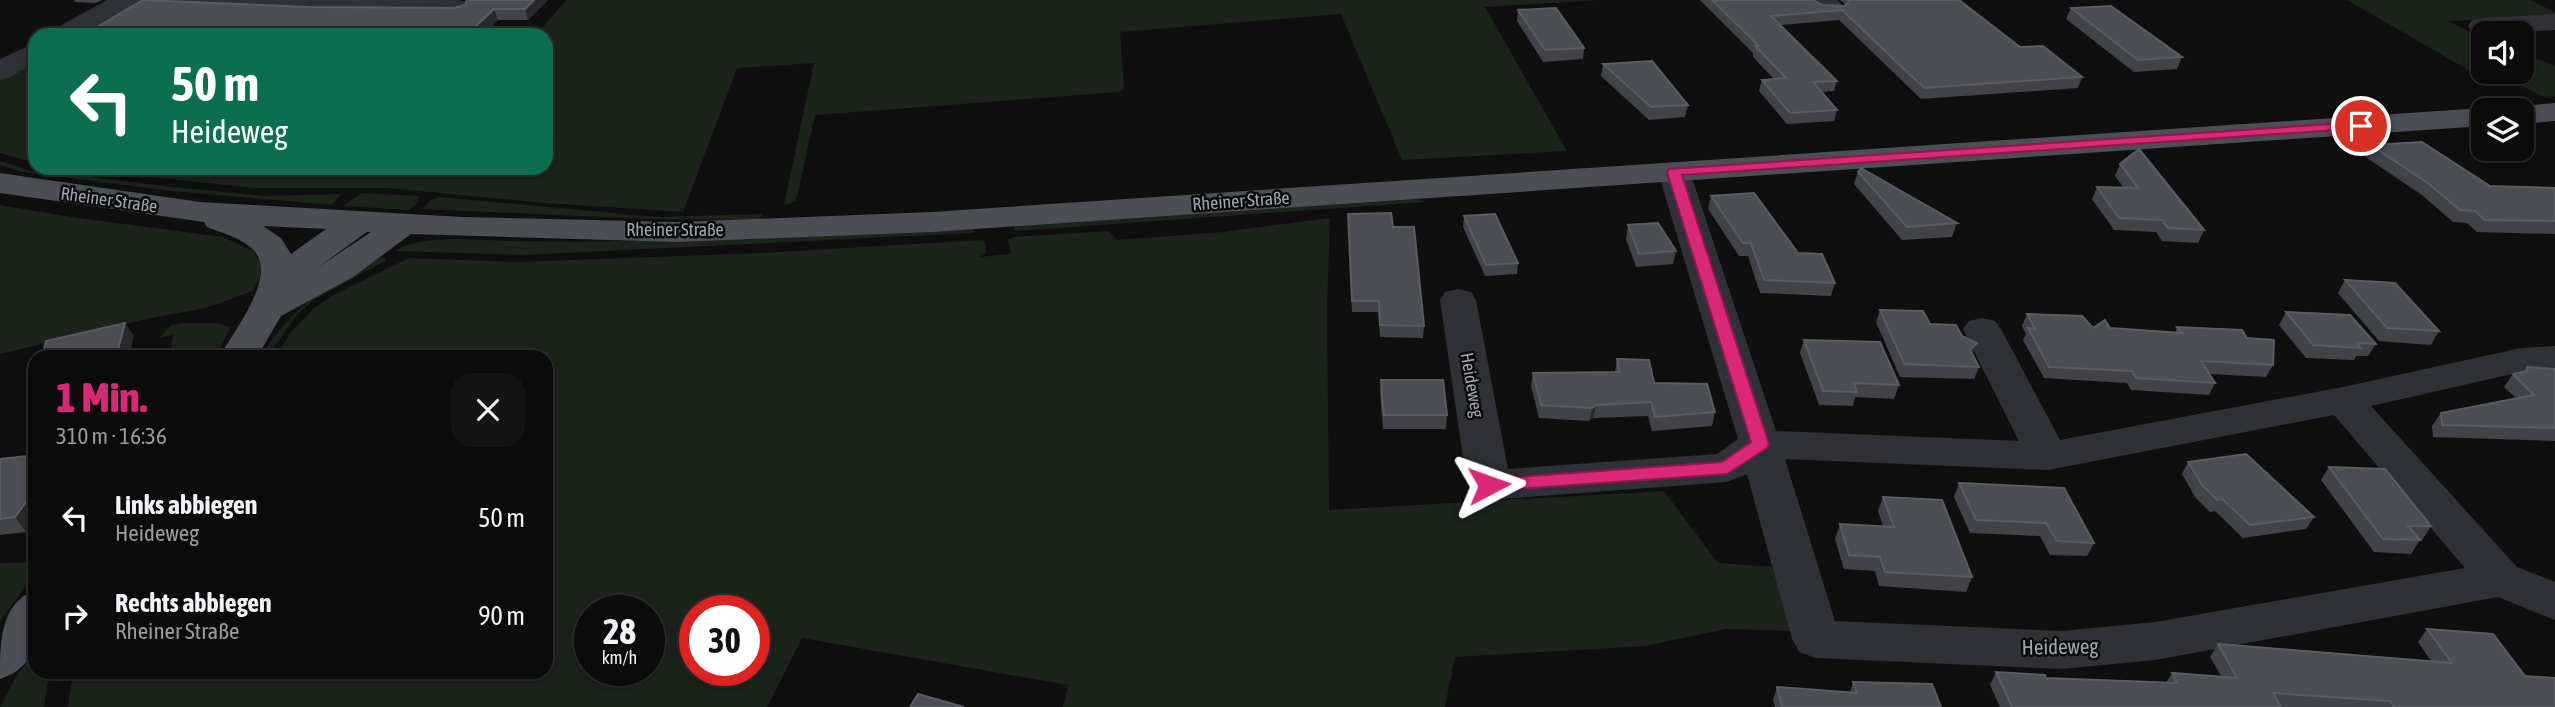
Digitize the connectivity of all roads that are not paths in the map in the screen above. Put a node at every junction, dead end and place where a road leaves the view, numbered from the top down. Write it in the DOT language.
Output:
graph roads {
  1 [pos="126,0"];
  2 [pos="150,0"];
  3 [pos="426,4"];
  4 [pos="458,8"];
  5 [pos="2555,22"];
  6 [pos="2534,23"];
  7 [pos="76,28"];
  8 [pos="28,55"];
  9 [pos="0,71"];
  10 [pos="2555,112"];
  11 [pos="2534,114"];
  12 [pos="2471,118"];
  13 [pos="1674,172"];
  14 [pos="0,183"];
  15 [pos="200,212"];
  16 [pos="359,222"];
  17 [pos="403,224"];
  18 [pos="272,295"];
  19 [pos="1458,300"];
  20 [pos="1982,330"];
  21 [pos="242,350"];
  22 [pos="2555,358"];
  23 [pos="2343,400"];
  24 [pos="1760,444"];
  25 [pos="2048,456"];
  26 [pos="2501,579"];
  27 [pos="2555,602"];
  28 [pos="28,618"];
  29 [pos="0,660"];
  1 -- 7 [label="street"];
  2 -- 3 [label="street"];
  3 -- 4 [label="street"];
  5 -- 6 [label="street"];
  8 -- 9 [label="street"];
  10 -- 11 [label="main road"];
  12 -- 13 [label="main road, Rheiner Straße"];
  13 -- 17 [label="main road, Rheiner Straße"];
  13 -- 24 [label="street, Heideweg"];
  14 -- 15 [label="main road, Rheiner Straße"];
  15 -- 16 [label="main road, Rheiner Straße"];
  15 -- 18 [label="main road"];
  16 -- 17 [label="main road, Rheiner Straße"];
  16 -- 18 [label="main road"];
  17 -- 18 [label="main road"];
  18 -- 21 [label="main road"];
  19 -- 24 [label="street, Heideweg"];
  20 -- 25 [label="street"];
  22 -- 23 [label="street"];
  23 -- 25 [label="street"];
  23 -- 26 [label="street"];
  24 -- 25 [label="street"];
  24 -- 26 [label="street, Heideweg"];
  26 -- 27 [label="street"];
  28 -- 29 [label="main road"];
}
